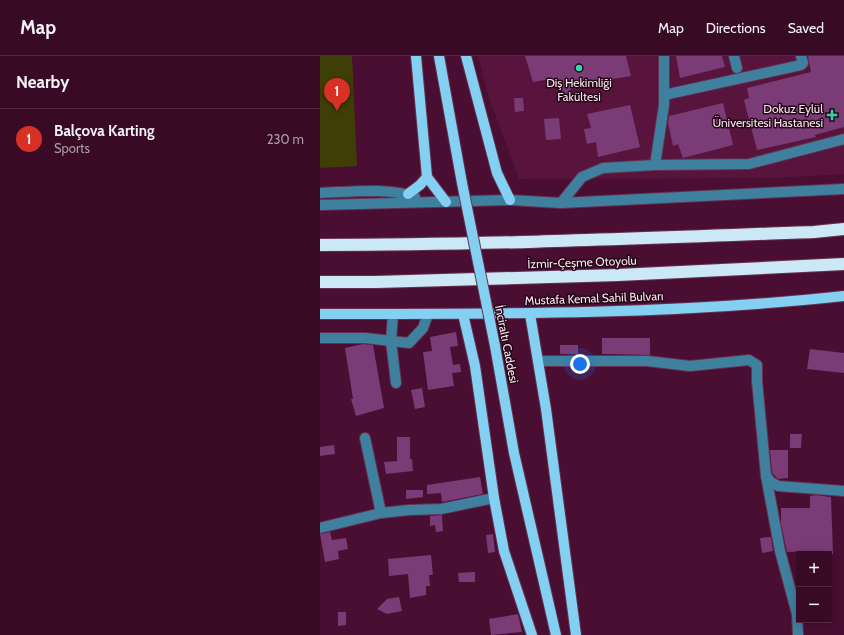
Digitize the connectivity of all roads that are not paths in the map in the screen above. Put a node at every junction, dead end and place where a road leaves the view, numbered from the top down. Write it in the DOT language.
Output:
graph roads {
  1 [pos="416,56"];
  2 [pos="439,56"];
  3 [pos="466,56"];
  4 [pos="664,56"];
  5 [pos="734,56"];
  6 [pos="801,56"];
  7 [pos="737,68"];
  8 [pos="664,96"];
  9 [pos="844,139"];
  10 [pos="655,165"];
  11 [pos="426,177"];
  12 [pos="844,189"];
  13 [pos="320,193"];
  14 [pos="408,194"];
  15 [pos="510,200"];
  16 [pos="432,202"];
  17 [pos="446,202"];
  18 [pos="561,203"];
  19 [pos="320,205"];
  20 [pos="844,229"];
  21 [pos="320,246"];
  22 [pos="844,264"];
  23 [pos="320,282"];
  24 [pos="844,296"];
  25 [pos="320,314"];
  26 [pos="393,314"];
  27 [pos="428,314"];
  28 [pos="463,314"];
  29 [pos="530,314"];
  30 [pos="320,338"];
  31 [pos="391,341"];
  32 [pos="538,361"];
  33 [pos="396,383"];
  34 [pos="366,438"];
  35 [pos="766,476"];
  36 [pos="844,491"];
  37 [pos="494,498"];
  38 [pos="382,513"];
  39 [pos="320,528"];
  40 [pos="532,635"];
  41 [pos="556,635"];
  42 [pos="576,635"];
  43 [pos="798,635"];
  1 -- 11 [label="main road"];
  2 -- 41 [label="main road, İnciraltı Caddesi, bridge"];
  3 -- 15 [label="main road"];
  4 -- 8 [label="street"];
  5 -- 7 [label="street"];
  6 -- 8 [label="street"];
  8 -- 10 [label="street"];
  9 -- 10 [label="street"];
  10 -- 18 [label="street"];
  11 -- 14 [label="main road"];
  11 -- 17 [label="main road"];
  12 -- 18 [label="street"];
  13 -- 14 [label="street"];
  14 -- 16 [label="street"];
  15 -- 17 [label="street"];
  15 -- 18 [label="street"];
  16 -- 17 [label="street"];
  16 -- 19 [label="street"];
  20 -- 21 [label="highway, İzmir-Çeşme Otoyolu"];
  22 -- 23 [label="highway, İzmir-Çeşme Otoyolu"];
  24 -- 29 [label="main road, Mustafa Kemal Sahil Bulvarı"];
  25 -- 26 [label="main road, Mustafa Kemal Sahil Bulvarı"];
  26 -- 27 [label="main road, Mustafa Kemal Sahil Bulvarı"];
  26 -- 31 [label="street"];
  27 -- 28 [label="main road, Mustafa Kemal Sahil Bulvarı"];
  27 -- 31 [label="street"];
  28 -- 29 [label="main road, Mustafa Kemal Sahil Bulvarı"];
  28 -- 37 [label="main road"];
  29 -- 32 [label="main road"];
  30 -- 31 [label="street"];
  31 -- 33 [label="street"];
  32 -- 35 [label="street"];
  32 -- 42 [label="main road"];
  34 -- 38 [label="street"];
  35 -- 36 [label="street"];
  35 -- 43 [label="street"];
  37 -- 38 [label="street"];
  37 -- 40 [label="main road"];
  38 -- 39 [label="street"];
}
